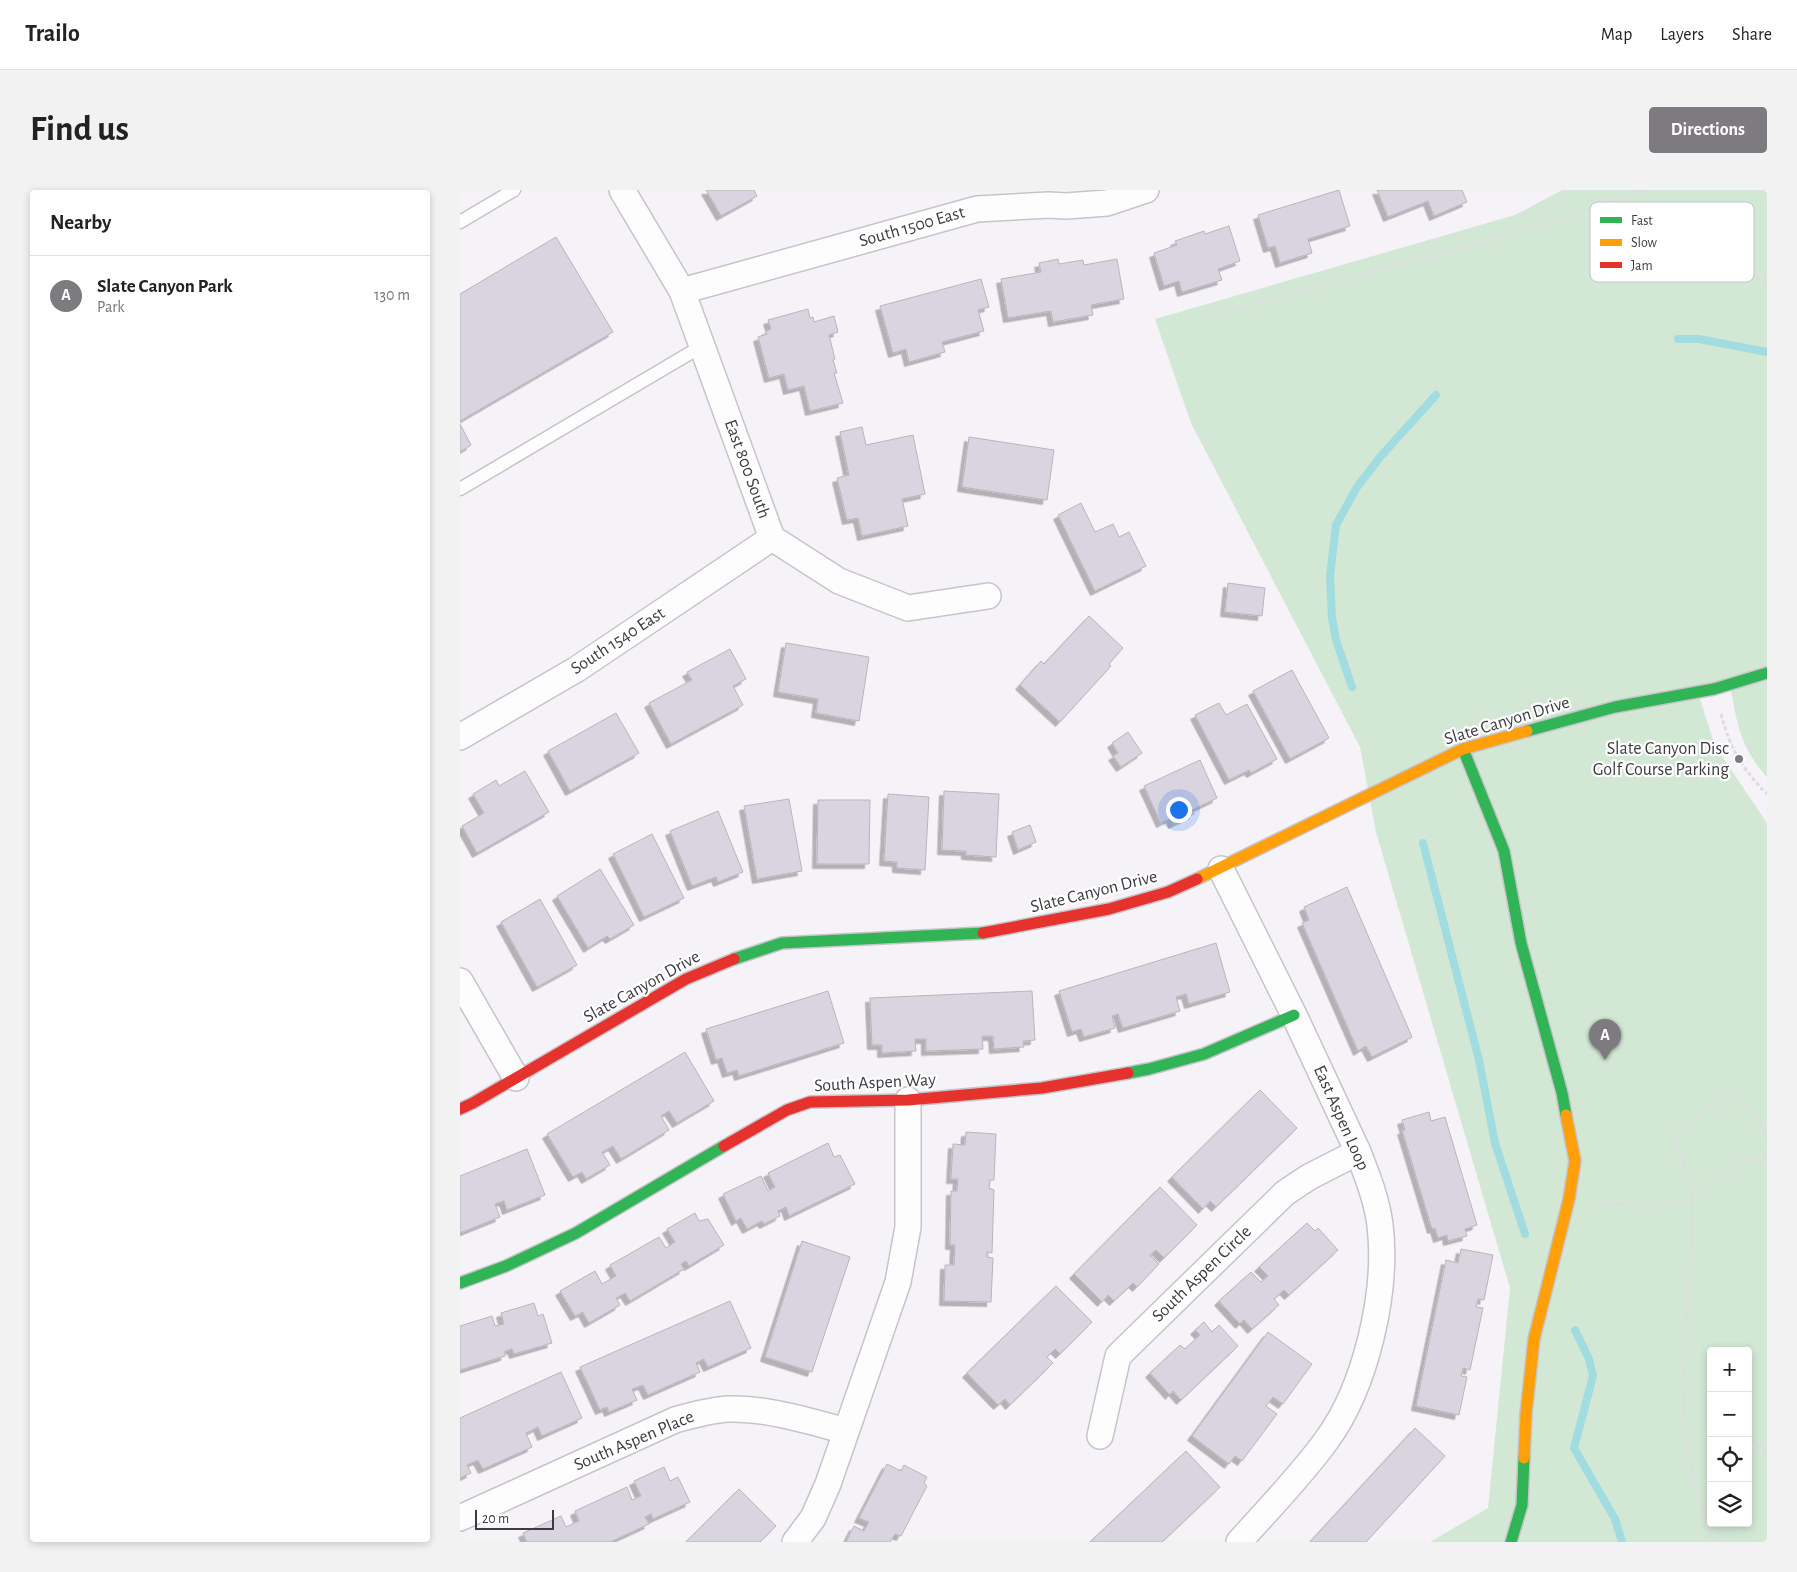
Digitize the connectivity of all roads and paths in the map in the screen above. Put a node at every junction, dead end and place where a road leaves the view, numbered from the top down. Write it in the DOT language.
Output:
graph roads {
  1 [pos="514,190"];
  2 [pos="622,190"];
  3 [pos="1146,190"];
  4 [pos="1644,190"];
  5 [pos="971,200"];
  6 [pos="1610,202"];
  7 [pos="1590,209"];
  8 [pos="460,222"];
  9 [pos="1754,275"];
  10 [pos="1767,280"];
  11 [pos="682,291"];
  12 [pos="1224,311"];
  13 [pos="702,346"];
  14 [pos="460,489"];
  15 [pos="772,538"];
  16 [pos="988,596"];
  17 [pos="1767,673"];
  18 [pos="1714,689"];
  19 [pos="460,737"];
  20 [pos="1463,749"];
  21 [pos="1767,794"];
  22 [pos="1221,869"];
  23 [pos="460,981"];
  24 [pos="1294,1015"];
  25 [pos="516,1078"];
  26 [pos="908,1100"];
  27 [pos="460,1109"];
  28 [pos="1767,1138"];
  29 [pos="1358,1152"];
  30 [pos="1767,1154"];
  31 [pos="1692,1200"];
  32 [pos="1594,1202"];
  33 [pos="460,1283"];
  34 [pos="1685,1400"];
  35 [pos="1707,1410"];
  36 [pos="846,1431"];
  37 [pos="1100,1436"];
  38 [pos="1749,1437"];
  39 [pos="1767,1456"];
  40 [pos="460,1518"];
  41 [pos="795,1542"];
  42 [pos="1239,1542"];
  43 [pos="1511,1542"];
  44 [pos="1714,1542"];
  1 -- 8 [label="lane"];
  2 -- 11 [label="street, East 800 South"];
  3 -- 5 [label="street, South 1500 East"];
  4 -- 6 [label="path"];
  5 -- 11 [label="street, South 1500 East"];
  7 -- 12 [label="path"];
  9 -- 10 [label="path"];
  11 -- 13 [label="street, East 800 South"];
  13 -- 14 [label="lane"];
  13 -- 15 [label="street, East 800 South"];
  15 -- 16 [label="street, East 800 South"];
  15 -- 19 [label="street, South 1540 East"];
  17 -- 18 [label="street, Slate Canyon Drive"];
  18 -- 20 [label="street, Slate Canyon Drive"];
  18 -- 21 [label="path"];
  20 -- 22 [label="street, Slate Canyon Drive"];
  20 -- 43 [label="street"];
  22 -- 24 [label="street, East Aspen Loop"];
  22 -- 25 [label="street, Slate Canyon Drive"];
  23 -- 25 [label="street"];
  24 -- 26 [label="street, South Aspen Way"];
  24 -- 29 [label="street, East Aspen Loop"];
  25 -- 27 [label="street, Slate Canyon Drive"];
  26 -- 33 [label="street, South Aspen Way"];
  26 -- 36 [label="street"];
  28 -- 31 [label="path"];
  29 -- 37 [label="street, South Aspen Circle"];
  29 -- 42 [label="street, East Aspen Loop"];
  30 -- 31 [label="path"];
  31 -- 32 [label="path"];
  31 -- 34 [label="path"];
  34 -- 35 [label="path"];
  34 -- 44 [label="path"];
  36 -- 40 [label="street, South Aspen Place"];
  36 -- 41 [label="street"];
  38 -- 39 [label="path"];
}
